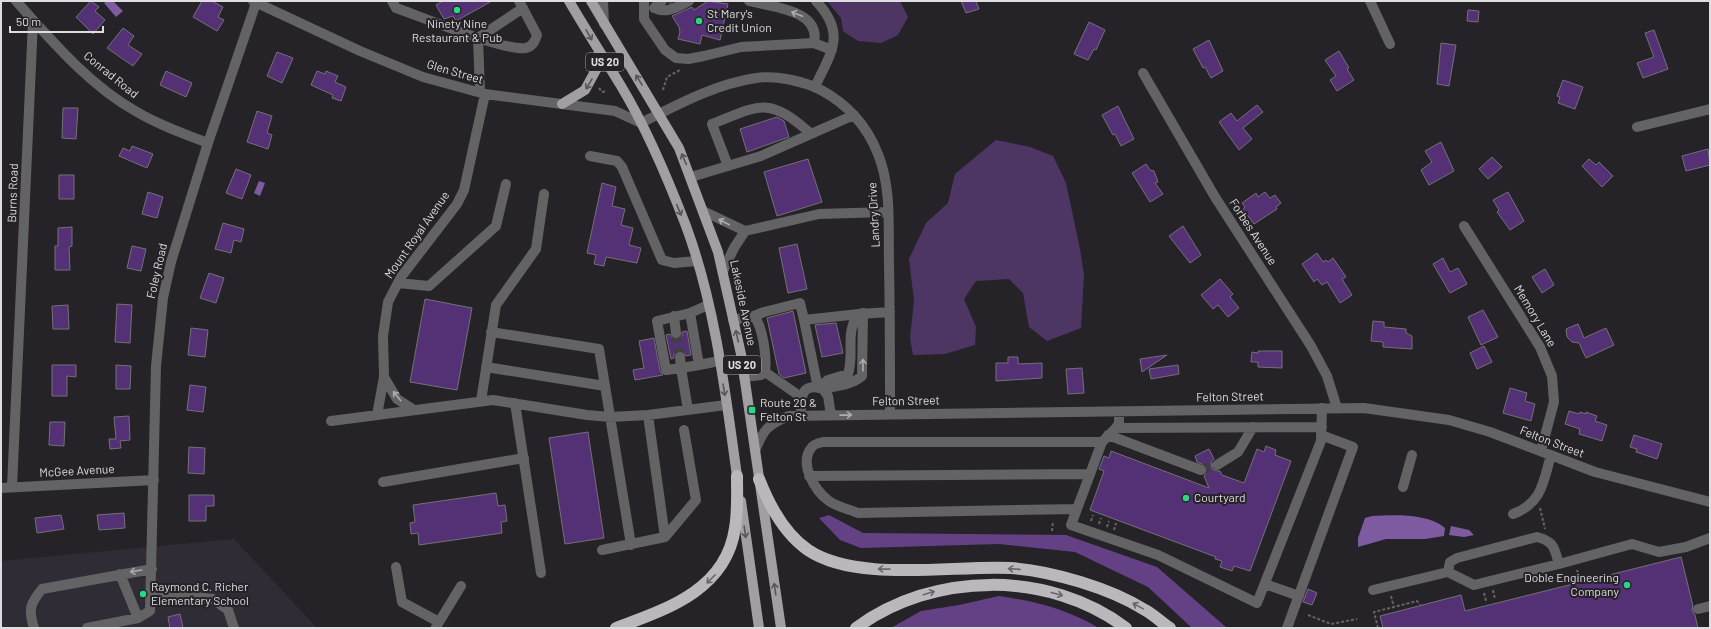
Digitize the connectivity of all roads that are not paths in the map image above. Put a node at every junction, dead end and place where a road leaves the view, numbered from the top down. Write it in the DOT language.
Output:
graph roads {
  1 [pos="16,1"];
  2 [pos="392,1"];
  3 [pos="569,1"];
  4 [pos="592,1"];
  5 [pos="603,1"];
  6 [pos="644,1"];
  7 [pos="662,1"];
  8 [pos="689,1"];
  9 [pos="749,1"];
  10 [pos="816,1"];
  11 [pos="1370,1"];
  12 [pos="255,2"];
  13 [pos="521,5"];
  14 [pos="33,21"];
  15 [pos="604,24"];
  16 [pos="478,38"];
  17 [pos="814,43"];
  18 [pos="1390,44"];
  19 [pos="832,50"];
  20 [pos="599,52"];
  21 [pos="1143,74"];
  22 [pos="815,87"];
  23 [pos="482,93"];
  24 [pos="562,104"];
  25 [pos="1710,109"];
  26 [pos="660,113"];
  27 [pos="854,115"];
  28 [pos="641,123"];
  29 [pos="1638,127"];
  30 [pos="810,133"];
  31 [pos="208,143"];
  32 [pos="590,156"];
  33 [pos="728,166"];
  34 [pos="691,177"];
  35 [pos="506,184"];
  36 [pos="544,194"];
  37 [pos="704,211"];
  38 [pos="888,212"];
  39 [pos="1464,226"];
  40 [pos="745,231"];
  41 [pos="697,262"];
  42 [pos="723,271"];
  43 [pos="398,283"];
  44 [pos="708,305"];
  45 [pos="890,312"];
  46 [pos="690,313"];
  47 [pos="861,313"];
  48 [pos="674,316"];
  49 [pos="754,316"];
  50 [pos="733,320"];
  51 [pos="804,320"];
  52 [pos="491,332"];
  53 [pos="676,333"];
  54 [pos="680,357"];
  55 [pos="719,361"];
  56 [pos="699,365"];
  57 [pos="486,367"];
  58 [pos="681,368"];
  59 [pos="765,372"];
  60 [pos="384,377"];
  61 [pos="744,377"];
  62 [pos="605,386"];
  63 [pos="821,389"];
  64 [pos="801,397"];
  65 [pos="481,401"];
  66 [pos="515,403"];
  67 [pos="726,405"];
  68 [pos="1322,408"];
  69 [pos="1337,408"];
  70 [pos="414,410"];
  71 [pos="688,410"];
  72 [pos="1119,412"];
  73 [pos="890,414"];
  74 [pos="377,415"];
  75 [pos="648,415"];
  76 [pos="831,415"];
  77 [pos="801,416"];
  78 [pos="610,417"];
  79 [pos="332,421"];
  80 [pos="1253,427"];
  81 [pos="684,430"];
  82 [pos="1321,431"];
  83 [pos="1109,435"];
  84 [pos="755,451"];
  85 [pos="1541,451"];
  86 [pos="1412,455"];
  87 [pos="1551,455"];
  88 [pos="524,458"];
  89 [pos="1217,464"];
  90 [pos="1201,470"];
  91 [pos="1090,474"];
  92 [pos="737,476"];
  93 [pos="809,476"];
  94 [pos="759,479"];
  95 [pos="154,480"];
  96 [pos="383,482"];
  97 [pos="12,487"];
  98 [pos="1403,487"];
  99 [pos="1,488"];
  100 [pos="1710,502"];
  101 [pos="1077,509"];
  102 [pos="1513,514"];
  103 [pos="665,537"];
  104 [pos="1710,538"];
  105 [pos="631,545"];
  106 [pos="602,550"];
  107 [pos="1558,564"];
  108 [pos="396,567"];
  109 [pos="152,569"];
  110 [pos="1448,572"];
  111 [pos="541,573"];
  112 [pos="120,574"];
  113 [pos="1265,584"];
  114 [pos="461,586"];
  115 [pos="1373,590"];
  116 [pos="150,592"];
  117 [pos="1299,596"];
  118 [pos="1710,606"];
  119 [pos="1698,609"];
  120 [pos="138,618"];
  121 [pos="437,625"];
  122 [pos="34,628"];
  123 [pos="87,628"];
  124 [pos="234,628"];
  125 [pos="616,628"];
  126 [pos="759,628"];
  127 [pos="781,628"];
  128 [pos="856,628"];
  129 [pos="1126,628"];
  130 [pos="1170,628"];
  131 [pos="1287,628"];
  1 -- 14 [label="street, Conrad Road"];
  2 -- 16 [label="street"];
  3 -- 20 [label="main road, US 20, one-way"];
  4 -- 15 [label="main road, US 20"];
  5 -- 15 [label="street"];
  6 -- 17 [label="street"];
  7 -- 8 [label="street"];
  17 -- 9 [label="street, one-way"];
  10 -- 19 [label="street"];
  11 -- 18 [label="street"];
  12 -- 23 [label="street, Glen Street"];
  12 -- 31 [label="street, Foley Road"];
  13 -- 16 [label="street"];
  13 -- 16 [label="street"];
  14 -- 31 [label="street, Conrad Road"];
  14 -- 97 [label="street, Burns Road"];
  26 -- 15 [label="main road, US 20, one-way"];
  16 -- 23 [label="street, Mount Royal Avenue"];
  17 -- 19 [label="street"];
  19 -- 22 [label="street"];
  20 -- 24 [label="main road, one-way"];
  20 -- 28 [label="main road, US 20"];
  21 -- 69 [label="street, Forbes Avenue"];
  22 -- 26 [label="street, Landry Drive"];
  22 -- 27 [label="street, Landry Drive"];
  23 -- 24 [label="street, Glen Street"];
  23 -- 43 [label="street, Mount Royal Avenue"];
  24 -- 28 [label="street, Glen Street"];
  25 -- 29 [label="street"];
  26 -- 28 [label="street"];
  34 -- 26 [label="main road, Lakeside Avenue / US 20, one-way"];
  27 -- 30 [label="street"];
  27 -- 38 [label="street, Landry Drive"];
  28 -- 41 [label="main road, US 20, one-way"];
  30 -- 33 [label="street"];
  30 -- 33 [label="street"];
  31 -- 95 [label="street, Foley Road"];
  32 -- 41 [label="street"];
  33 -- 34 [label="street"];
  34 -- 37 [label="main road, Lakeside Avenue / US 20"];
  35 -- 43 [label="street"];
  36 -- 52 [label="street"];
  40 -- 37 [label="street, one-way"];
  37 -- 42 [label="main road, Lakeside Avenue / US 20"];
  38 -- 40 [label="street"];
  38 -- 45 [label="street, Landry Drive"];
  39 -- 85 [label="street, Memory Lane"];
  40 -- 42 [label="street"];
  41 -- 44 [label="main road, US 20"];
  42 -- 50 [label="main road, Lakeside Avenue / US 20"];
  43 -- 60 [label="street, Mount Royal Avenue"];
  44 -- 46 [label="street"];
  44 -- 55 [label="main road, US 20"];
  45 -- 47 [label="street"];
  45 -- 73 [label="street, Landry Drive"];
  46 -- 48 [label="street"];
  46 -- 56 [label="street"];
  47 -- 51 [label="street"];
  47 -- 63 [label="street"];
  48 -- 53 [label="street"];
  48 -- 58 [label="street"];
  49 -- 50 [label="street"];
  49 -- 51 [label="street"];
  49 -- 59 [label="street"];
  61 -- 50 [label="main road, Lakeside Avenue / US 20, one-way"];
  51 -- 63 [label="street"];
  52 -- 57 [label="street"];
  52 -- 62 [label="street"];
  54 -- 58 [label="street"];
  55 -- 56 [label="street"];
  55 -- 67 [label="main road, US 20, one-way"];
  56 -- 58 [label="street"];
  57 -- 62 [label="street"];
  57 -- 65 [label="street"];
  58 -- 71 [label="street"];
  59 -- 61 [label="street"];
  59 -- 64 [label="street"];
  70 -- 60 [label="street, one-way"];
  60 -- 74 [label="street, Mount Royal Avenue"];
  61 -- 84 [label="main road, Lakeside Avenue / US 20"];
  62 -- 78 [label="street"];
  63 -- 64 [label="street"];
  63 -- 76 [label="street"];
  64 -- 77 [label="street"];
  65 -- 66 [label="street"];
  65 -- 70 [label="street"];
  66 -- 78 [label="street"];
  66 -- 88 [label="street"];
  67 -- 71 [label="street"];
  67 -- 92 [label="main road, US 20"];
  68 -- 69 [label="street, Felton Street"];
  68 -- 72 [label="street, Felton Street"];
  68 -- 82 [label="street"];
  69 -- 85 [label="street, Felton Street"];
  70 -- 74 [label="street"];
  71 -- 75 [label="street"];
  72 -- 73 [label="street, Felton Street"];
  72 -- 83 [label="street"];
  76 -- 73 [label="street, Felton Street, one-way"];
  74 -- 79 [label="street"];
  75 -- 78 [label="street"];
  75 -- 103 [label="street"];
  76 -- 77 [label="street, Felton Street"];
  77 -- 84 [label="street, Felton Street"];
  78 -- 105 [label="street"];
  80 -- 82 [label="street"];
  80 -- 83 [label="street"];
  80 -- 89 [label="street"];
  81 -- 103 [label="street"];
  82 -- 113 [label="street"];
  82 -- 117 [label="street"];
  83 -- 90 [label="street"];
  83 -- 91 [label="street"];
  83 -- 93 [label="street"];
  84 -- 94 [label="main road, Lakeside Avenue / US 20"];
  85 -- 87 [label="street, Felton Street"];
  86 -- 98 [label="street"];
  87 -- 100 [label="street, Felton Street"];
  87 -- 102 [label="street"];
  88 -- 96 [label="street"];
  88 -- 111 [label="street"];
  91 -- 93 [label="street"];
  91 -- 101 [label="street"];
  92 -- 125 [label="highway, one-way"];
  92 -- 126 [label="main road, US 20, one-way"];
  93 -- 101 [label="street"];
  127 -- 94 [label="main road, Lakeside Avenue / US 20, one-way"];
  130 -- 94 [label="highway, one-way"];
  95 -- 97 [label="street, McGee Avenue"];
  95 -- 109 [label="street, Foley Road"];
  97 -- 99 [label="street, McGee Avenue"];
  101 -- 113 [label="street"];
  103 -- 105 [label="street"];
  104 -- 107 [label="street"];
  105 -- 106 [label="street"];
  107 -- 110 [label="street"];
  107 -- 110 [label="street"];
  108 -- 121 [label="street"];
  109 -- 112 [label="street, one-way"];
  109 -- 116 [label="street, Foley Road"];
  110 -- 115 [label="street"];
  112 -- 120 [label="street"];
  112 -- 122 [label="street"];
  113 -- 117 [label="street"];
  114 -- 121 [label="street"];
  116 -- 120 [label="street, Foley Road"];
  116 -- 124 [label="street"];
  117 -- 131 [label="street"];
  118 -- 119 [label="street"];
  120 -- 123 [label="street"];
  128 -- 129 [label="highway, one-way"];
}
